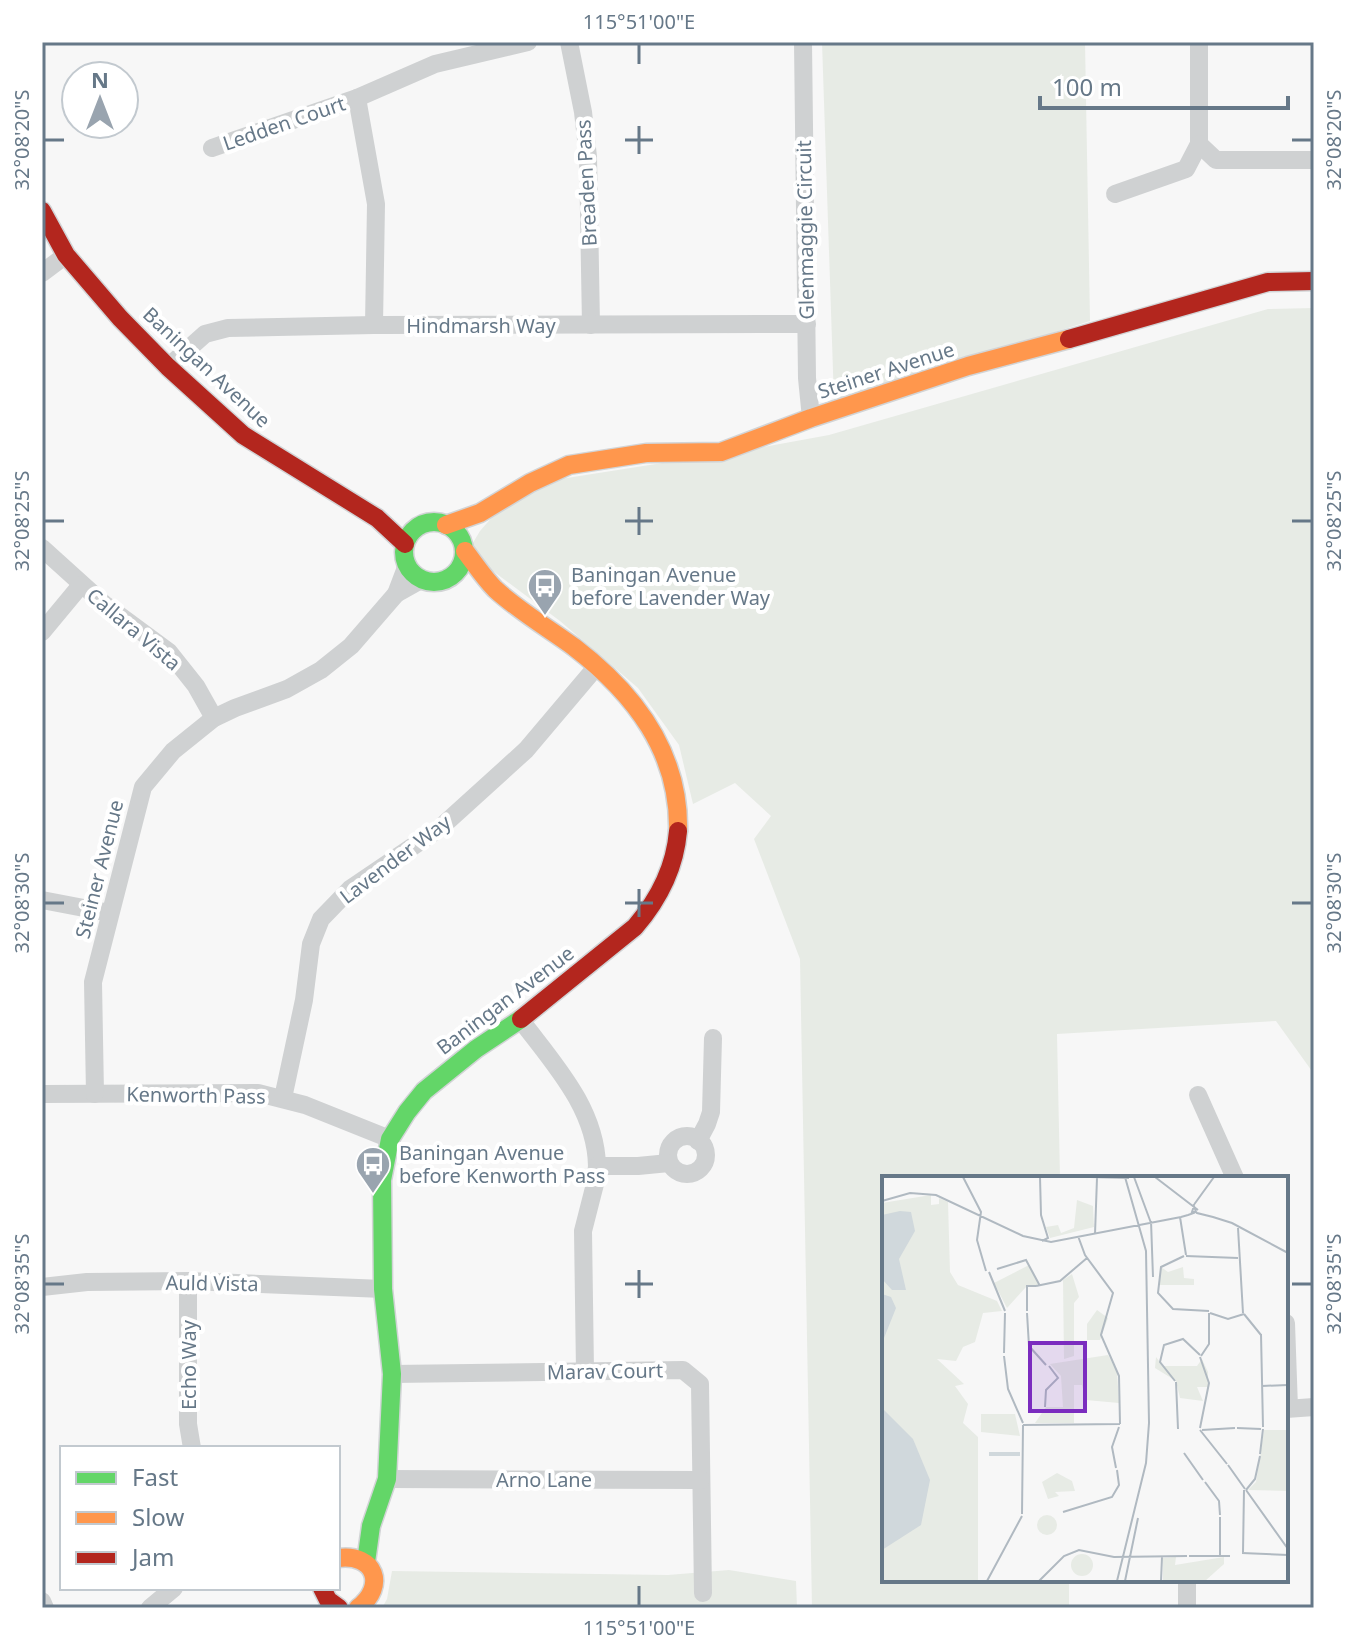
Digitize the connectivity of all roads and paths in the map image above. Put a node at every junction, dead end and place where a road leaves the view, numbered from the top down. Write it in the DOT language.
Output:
graph roads {
  1 [pos="528,42"];
  2 [pos="569,42"];
  3 [pos="803,42"];
  4 [pos="1199,42"];
  5 [pos="357,98"];
  6 [pos="1199,144"];
  7 [pos="212,148"];
  8 [pos="1314,160"];
  9 [pos="1115,194"];
  10 [pos="42,211"];
  11 [pos="66,255"];
  12 [pos="42,273"];
  13 [pos="1314,281"];
  14 [pos="807,324"];
  15 [pos="374,325"];
  16 [pos="591,325"];
  17 [pos="168,367"];
  18 [pos="811,418"];
  19 [pos="480,513"];
  20 [pos="377,518"];
  21 [pos="446,525"];
  22 [pos="416,528"];
  23 [pos="405,544"];
  24 [pos="464,546"];
  25 [pos="42,548"];
  26 [pos="407,565"];
  27 [pos="421,580"];
  28 [pos="444,581"];
  29 [pos="81,585"];
  30 [pos="497,591"];
  31 [pos="396,594"];
  32 [pos="42,632"];
  33 [pos="597,666"];
  34 [pos="214,718"];
  35 [pos="42,900"];
  36 [pos="110,913"];
  37 [pos="520,1019"];
  38 [pos="713,1038"];
  39 [pos="42,1094"];
  40 [pos="95,1094"];
  41 [pos="1198,1095"];
  42 [pos="283,1098"];
  43 [pos="390,1139"];
  44 [pos="698,1141"];
  45 [pos="669,1163"];
  46 [pos="597,1166"];
  47 [pos="1234,1176"];
  48 [pos="188,1281"];
  49 [pos="42,1287"];
  50 [pos="383,1289"];
  51 [pos="585,1371"];
  52 [pos="392,1374"];
  53 [pos="1314,1407"];
  54 [pos="1288,1408"];
  55 [pos="192,1446"];
  56 [pos="387,1479"];
  57 [pos="701,1480"];
  58 [pos="371,1526"];
  59 [pos="340,1557"];
  60 [pos="366,1562"];
  61 [pos="1187,1582"];
  62 [pos="172,1590"];
  63 [pos="703,1593"];
  64 [pos="320,1597"];
  65 [pos="42,1601"];
  66 [pos="45,1608"];
  67 [pos="150,1608"];
  68 [pos="339,1608"];
  69 [pos="358,1608"];
  70 [pos="1187,1608"];
  1 -- 5 [label="street"];
  2 -- 16 [label="street, Breaden Pass"];
  3 -- 14 [label="street, Glenmaggie Circuit"];
  4 -- 6 [label="street"];
  5 -- 7 [label="street, Ledden Court"];
  5 -- 15 [label="street"];
  6 -- 8 [label="street"];
  6 -- 9 [label="street"];
  10 -- 11 [label="street, Baningan Avenue"];
  11 -- 12 [label="street"];
  11 -- 17 [label="street, Baningan Avenue"];
  13 -- 18 [label="street, Steiner Avenue"];
  14 -- 16 [label="street, Hindmarsh Way"];
  14 -- 18 [label="street, Glenmaggie Circuit"];
  15 -- 16 [label="street, Hindmarsh Way"];
  15 -- 17 [label="street, Hindmarsh Way"];
  17 -- 20 [label="street, Baningan Avenue"];
  18 -- 19 [label="street, Steiner Avenue"];
  19 -- 21 [label="street, Steiner Avenue"];
  19 -- 24 [label="street, Steiner Avenue"];
  20 -- 22 [label="street, Baningan Avenue"];
  20 -- 23 [label="street, Baningan Avenue"];
  21 -- 22 [label="street"];
  21 -- 24 [label="street"];
  22 -- 23 [label="street"];
  23 -- 26 [label="street"];
  24 -- 28 [label="street"];
  24 -- 30 [label="street, Baningan Avenue"];
  25 -- 29 [label="street, Callara Vista"];
  26 -- 27 [label="street"];
  26 -- 31 [label="street, Steiner Avenue"];
  27 -- 28 [label="street"];
  27 -- 31 [label="street, Steiner Avenue"];
  28 -- 30 [label="street, Baningan Avenue"];
  29 -- 32 [label="street"];
  29 -- 34 [label="street, Callara Vista"];
  30 -- 33 [label="street, Baningan Avenue"];
  31 -- 34 [label="street, Steiner Avenue"];
  33 -- 37 [label="street, Baningan Avenue"];
  33 -- 42 [label="street, Lavender Way"];
  34 -- 36 [label="street, Steiner Avenue"];
  35 -- 36 [label="street"];
  36 -- 40 [label="street, Steiner Avenue"];
  37 -- 43 [label="street, Baningan Avenue"];
  37 -- 46 [label="street"];
  38 -- 44 [label="street"];
  39 -- 40 [label="street, Kenworth Pass"];
  40 -- 42 [label="street, Kenworth Pass"];
  41 -- 47 [label="street"];
  42 -- 43 [label="street, Kenworth Pass"];
  43 -- 50 [label="street, Baningan Avenue"];
  44 -- 45 [label="street"];
  44 -- 45 [label="street"];
  45 -- 46 [label="street"];
  46 -- 51 [label="street"];
  48 -- 49 [label="street, Auld Vista"];
  48 -- 50 [label="street, Auld Vista"];
  48 -- 55 [label="street, Echo Way"];
  50 -- 52 [label="street, Baningan Avenue"];
  51 -- 52 [label="street, Marav Court"];
  51 -- 57 [label="street, Marav Court"];
  52 -- 56 [label="street, Baningan Avenue"];
  53 -- 54 [label="street"];
  56 -- 57 [label="street, Arno Lane"];
  56 -- 58 [label="street, Baningan Avenue"];
  57 -- 63 [label="street, Marav Court"];
  58 -- 59 [label="street, Baningan Avenue"];
  58 -- 60 [label="street, Baningan Avenue"];
  59 -- 60 [label="street"];
  60 -- 69 [label="street, Baningan Avenue"];
  61 -- 70 [label="street"];
  62 -- 67 [label="street"];
  64 -- 68 [label="street"];
  65 -- 66 [label="street"];
}
